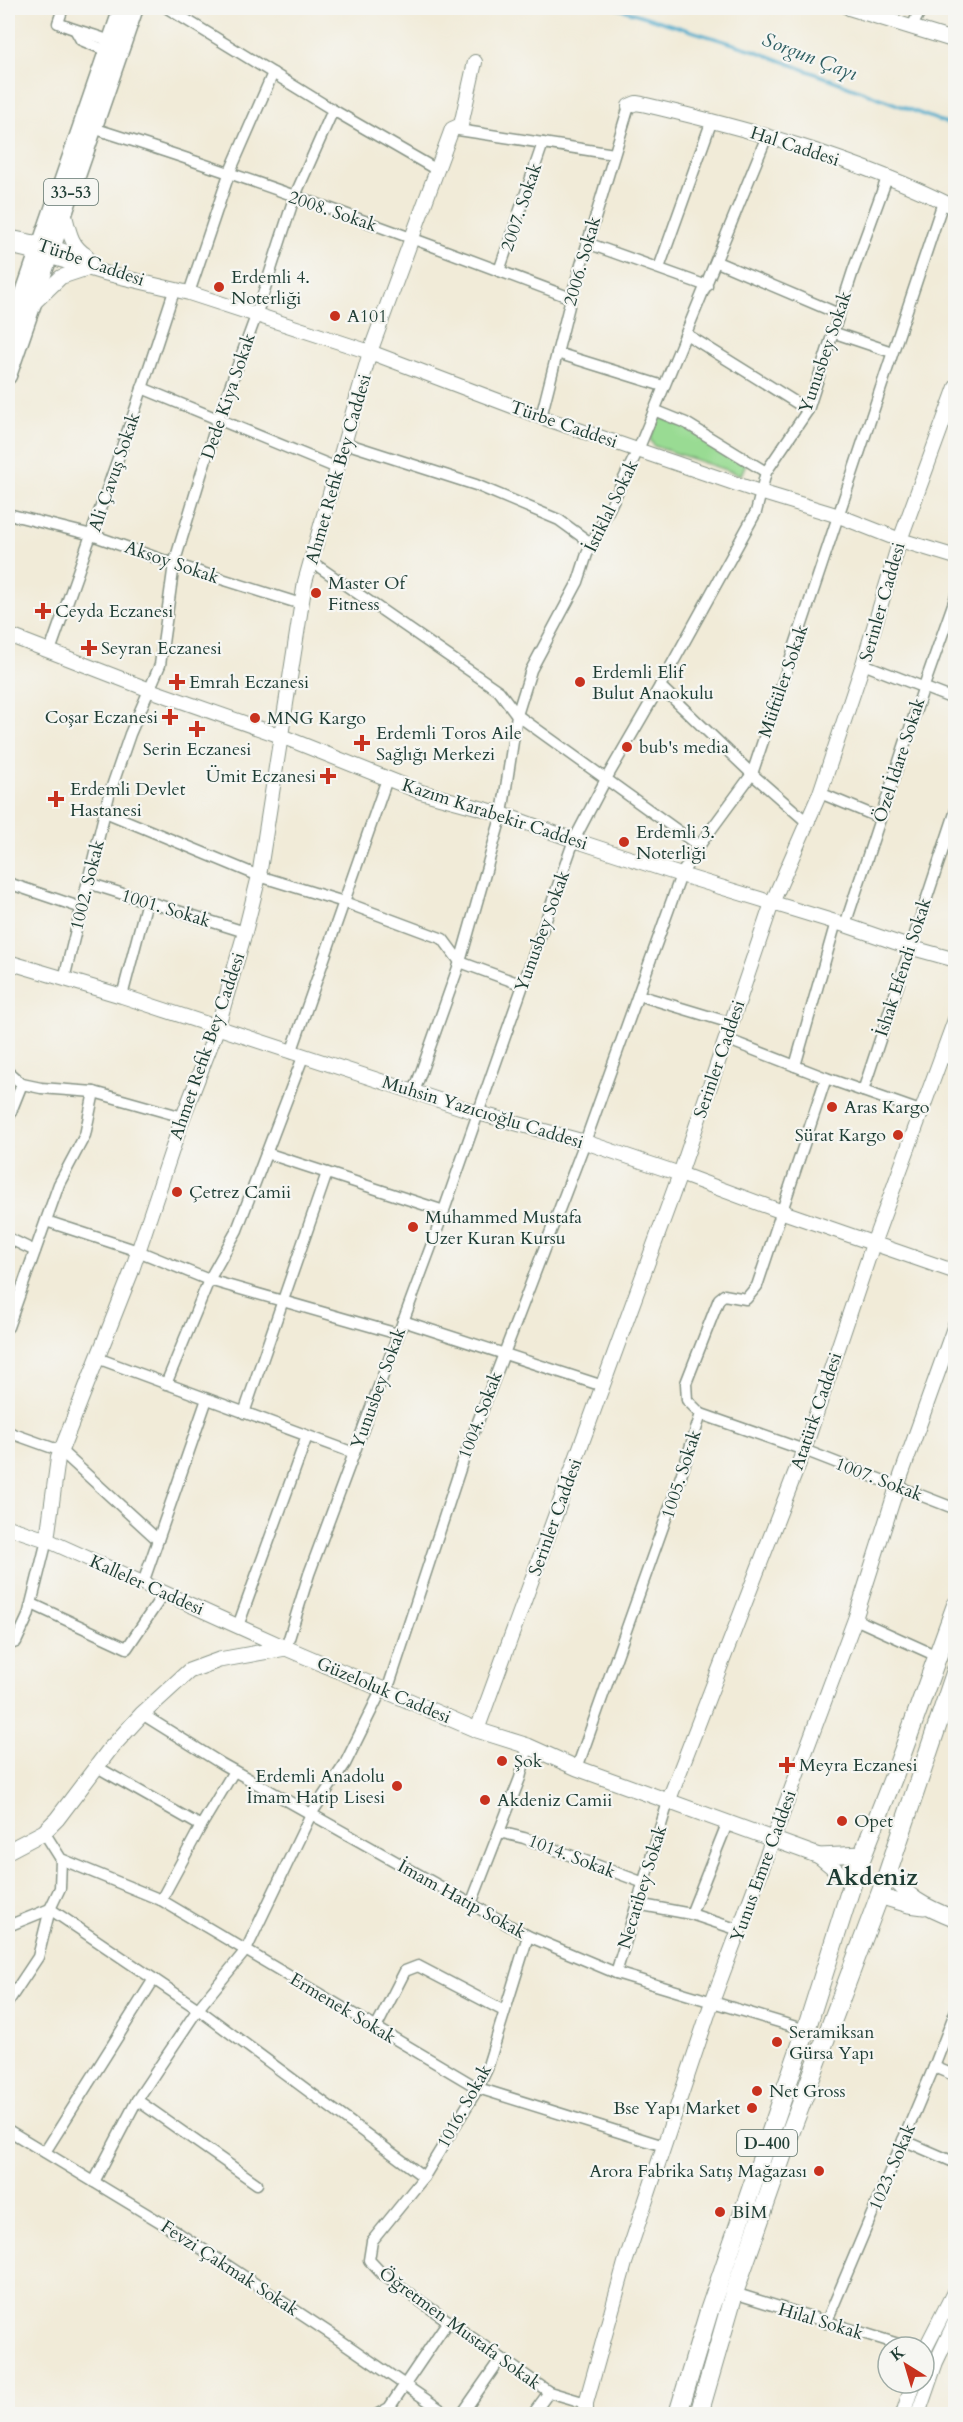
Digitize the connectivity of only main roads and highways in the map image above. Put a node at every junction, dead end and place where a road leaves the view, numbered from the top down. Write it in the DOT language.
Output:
graph roads {
  1 [pos="122,8"];
  2 [pos="135,8"];
  3 [pos="46,250"];
  4 [pos="8,339"];
  5 [pos="8,376"];
  6 [pos="956,1605"];
  7 [pos="956,1670"];
  8 [pos="949,1710"];
  9 [pos="8,1851"];
  10 [pos="863,1854"];
  11 [pos="819,1856"];
  12 [pos="889,1868"];
  13 [pos="852,1883"];
  14 [pos="879,1896"];
  15 [pos="927,1907"];
  16 [pos="956,1919"];
  17 [pos="678,2415"];
  18 [pos="699,2415"];
  1 -- 3 [label="main road, 33-53"];
  2 -- 3 [label="main road, 33-53"];
  3 -- 4 [label="main road, 33-53"];
  3 -- 5 [label="main road, 33-53"];
  6 -- 10 [label="highway, D-400"];
  7 -- 8 [label="highway, D-400"];
  8 -- 12 [label="highway, D-400"];
  9 -- 11 [label="main road, Güzeloluk Caddesi"];
  10 -- 11 [label="main road, Güzeloluk Caddesi"];
  10 -- 12 [label="highway"];
  10 -- 13 [label="highway, D-400"];
  11 -- 13 [label="main road, Güzeloluk Caddesi"];
  12 -- 14 [label="highway, D-400"];
  12 -- 15 [label="main road"];
  13 -- 14 [label="highway"];
  13 -- 17 [label="highway, D-400"];
  14 -- 15 [label="main road"];
  14 -- 18 [label="highway, D-400"];
  15 -- 16 [label="main road"];
}
